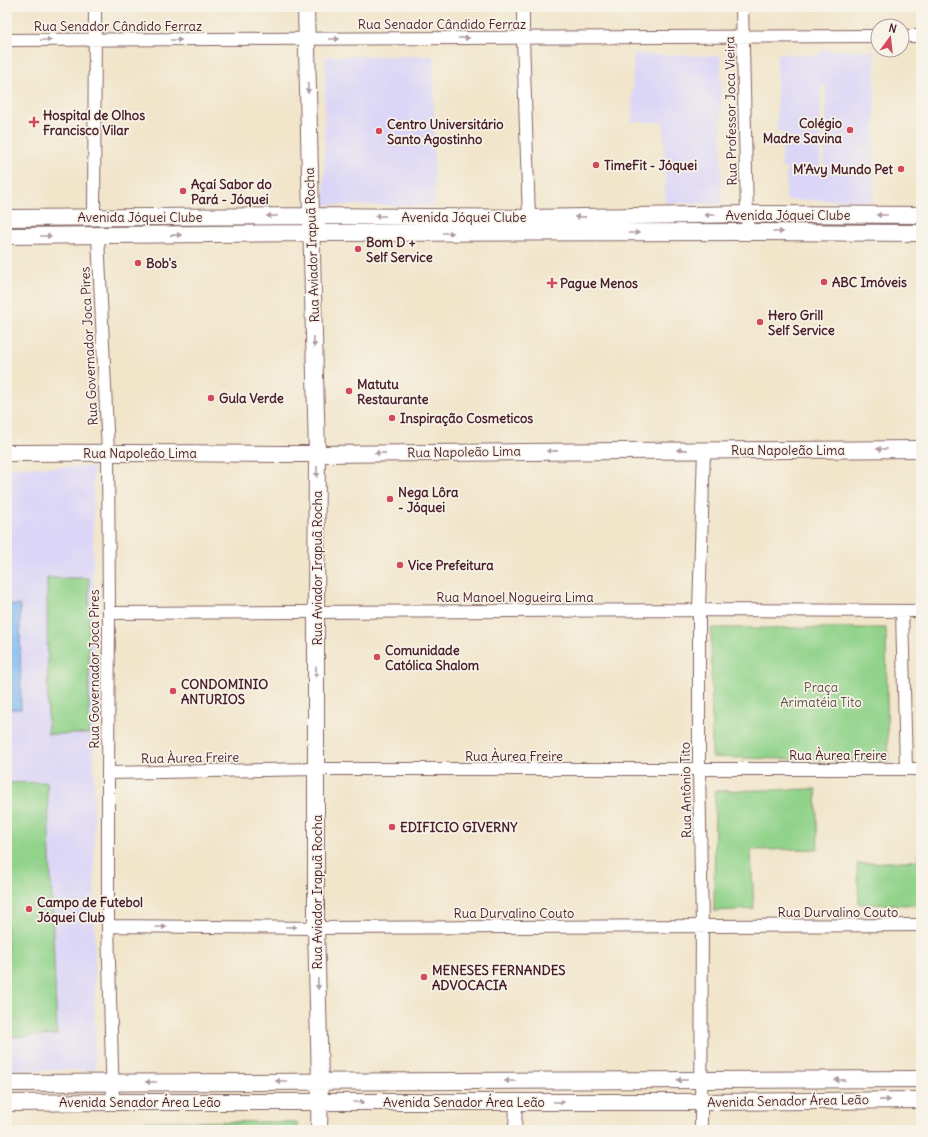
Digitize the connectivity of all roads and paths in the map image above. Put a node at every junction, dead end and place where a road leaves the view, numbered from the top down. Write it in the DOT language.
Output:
graph roads {
  1 [pos="95,7"];
  2 [pos="306,7"];
  3 [pos="523,7"];
  4 [pos="742,7"];
  5 [pos="870,36"];
  6 [pos="910,36"];
  7 [pos="921,36"];
  8 [pos="743,37"];
  9 [pos="523,38"];
  10 [pos="306,39"];
  11 [pos="7,40"];
  12 [pos="95,40"];
  13 [pos="747,214"];
  14 [pos="921,215"];
  15 [pos="311,216"];
  16 [pos="94,217"];
  17 [pos="7,218"];
  18 [pos="529,218"];
  19 [pos="748,232"];
  20 [pos="311,233"];
  21 [pos="921,233"];
  22 [pos="7,236"];
  23 [pos="98,236"];
  24 [pos="921,449"];
  25 [pos="704,450"];
  26 [pos="108,452"];
  27 [pos="7,453"];
  28 [pos="317,454"];
  29 [pos="699,610"];
  30 [pos="316,612"];
  31 [pos="902,612"];
  32 [pos="921,612"];
  33 [pos="109,613"];
  34 [pos="316,769"];
  35 [pos="906,769"];
  36 [pos="921,769"];
  37 [pos="699,770"];
  38 [pos="108,773"];
  39 [pos="921,925"];
  40 [pos="108,926"];
  41 [pos="702,926"];
  42 [pos="316,928"];
  43 [pos="921,1079"];
  44 [pos="701,1080"];
  45 [pos="320,1081"];
  46 [pos="112,1082"];
  47 [pos="7,1083"];
  48 [pos="921,1100"];
  49 [pos="113,1102"];
  50 [pos="320,1102"];
  51 [pos="516,1102"];
  52 [pos="701,1102"];
  53 [pos="7,1103"];
  54 [pos="319,1130"];
  55 [pos="515,1130"];
  56 [pos="701,1130"];
  1 -- 12 [label="street"];
  2 -- 10 [label="street, Rua Aviador Irapuã Rocha"];
  3 -- 9 [label="street"];
  4 -- 8 [label="street, Rua Professor Joca Vieira"];
  5 -- 8 [label="street, Rua Senador Cândido Ferraz"];
  6 -- 7 [label="street"];
  8 -- 9 [label="street, Rua Senador Cândido Ferraz"];
  8 -- 13 [label="street, Rua Professor Joca Vieira"];
  10 -- 9 [label="street, Rua Senador Cândido Ferraz, one-way"];
  9 -- 18 [label="street"];
  12 -- 10 [label="street, Rua Senador Cândido Ferraz, one-way"];
  10 -- 15 [label="street, Rua Aviador Irapuã Rocha, one-way"];
  11 -- 12 [label="street, Rua Senador Cândido Ferraz, one-way"];
  12 -- 16 [label="street"];
  14 -- 13 [label="street, Avenida Jóquei Clube, one-way"];
  13 -- 18 [label="street, Avenida Jóquei Clube, one-way"];
  13 -- 19 [label="street, Rua Professor Joca Vieira"];
  15 -- 16 [label="street, Avenida Jóquei Clube, one-way"];
  18 -- 15 [label="street, Avenida Jóquei Clube, one-way"];
  15 -- 20 [label="street, Rua Aviador Irapuã Rocha"];
  16 -- 17 [label="street, Avenida Jóquei Clube"];
  20 -- 19 [label="street, Avenida Jóquei Clube, one-way"];
  19 -- 21 [label="street, Avenida Jóquei Clube, one-way"];
  23 -- 20 [label="street, Avenida Jóquei Clube, one-way"];
  20 -- 28 [label="street, Rua Aviador Irapuã Rocha, one-way"];
  22 -- 23 [label="street, Avenida Jóquei Clube, one-way"];
  23 -- 26 [label="street, Rua Governador Joca Pires"];
  24 -- 25 [label="street, Rua Napoleão Lima, one-way"];
  25 -- 28 [label="street, Rua Napoleão Lima, one-way"];
  25 -- 29 [label="street, Rua Antônio Tito"];
  26 -- 27 [label="street, Rua Napoleão Lima"];
  26 -- 28 [label="street, Rua Napoleão Lima"];
  26 -- 33 [label="street, Rua Governador Joca Pires"];
  28 -- 30 [label="street, Rua Aviador Irapuã Rocha, one-way"];
  29 -- 30 [label="street, Rua Manoel Nogueira Lima"];
  29 -- 31 [label="street, Rua Manoel Nogueira Lima"];
  29 -- 37 [label="street, Rua Antônio Tito"];
  30 -- 33 [label="street, Rua Manoel Nogueira Lima"];
  30 -- 34 [label="street, Rua Aviador Irapuã Rocha, one-way"];
  31 -- 32 [label="street, Rua Manoel Nogueira Lima"];
  31 -- 35 [label="street"];
  33 -- 38 [label="street, Rua Governador Joca Pires"];
  34 -- 37 [label="street, Rua Àurea Freire"];
  34 -- 38 [label="street, Rua Àurea Freire"];
  34 -- 42 [label="street, Rua Aviador Irapuã Rocha"];
  35 -- 36 [label="street, Rua Àurea Freire"];
  35 -- 37 [label="street, Rua Àurea Freire"];
  37 -- 41 [label="street, Rua Antônio Tito"];
  38 -- 40 [label="street, Rua Governador Joca Pires"];
  39 -- 41 [label="street, Rua Durvalino Couto"];
  40 -- 42 [label="street, Rua Durvalino Couto, one-way"];
  40 -- 46 [label="street, Rua Governador Joca Pires"];
  41 -- 42 [label="street, Rua Durvalino Couto"];
  41 -- 44 [label="street, Rua Antônio Tito"];
  42 -- 45 [label="street, Rua Aviador Irapuã Rocha, one-way"];
  43 -- 44 [label="street, Avenida Senador Área Leão, one-way"];
  44 -- 45 [label="street, Avenida Senador Área Leão, one-way"];
  44 -- 52 [label="street, Rua Antônio Tito"];
  45 -- 46 [label="street, Avenida Senador Área Leão, one-way"];
  45 -- 50 [label="street, Rua Aviador Irapuã Rocha"];
  46 -- 47 [label="street, Avenida Senador Área Leão"];
  46 -- 49 [label="street, Rua Governador Joca Pires"];
  52 -- 48 [label="street, Avenida Senador Área Leão, one-way"];
  49 -- 50 [label="street, Avenida Senador Área Leão"];
  49 -- 53 [label="street, Avenida Senador Área Leão"];
  50 -- 51 [label="street, Avenida Senador Área Leão, one-way"];
  50 -- 54 [label="street, Rua Aviador Irapuã Rocha"];
  51 -- 52 [label="street, Avenida Senador Área Leão, one-way"];
  51 -- 55 [label="street"];
  52 -- 56 [label="street, Rua Antônio Tito"];
}
